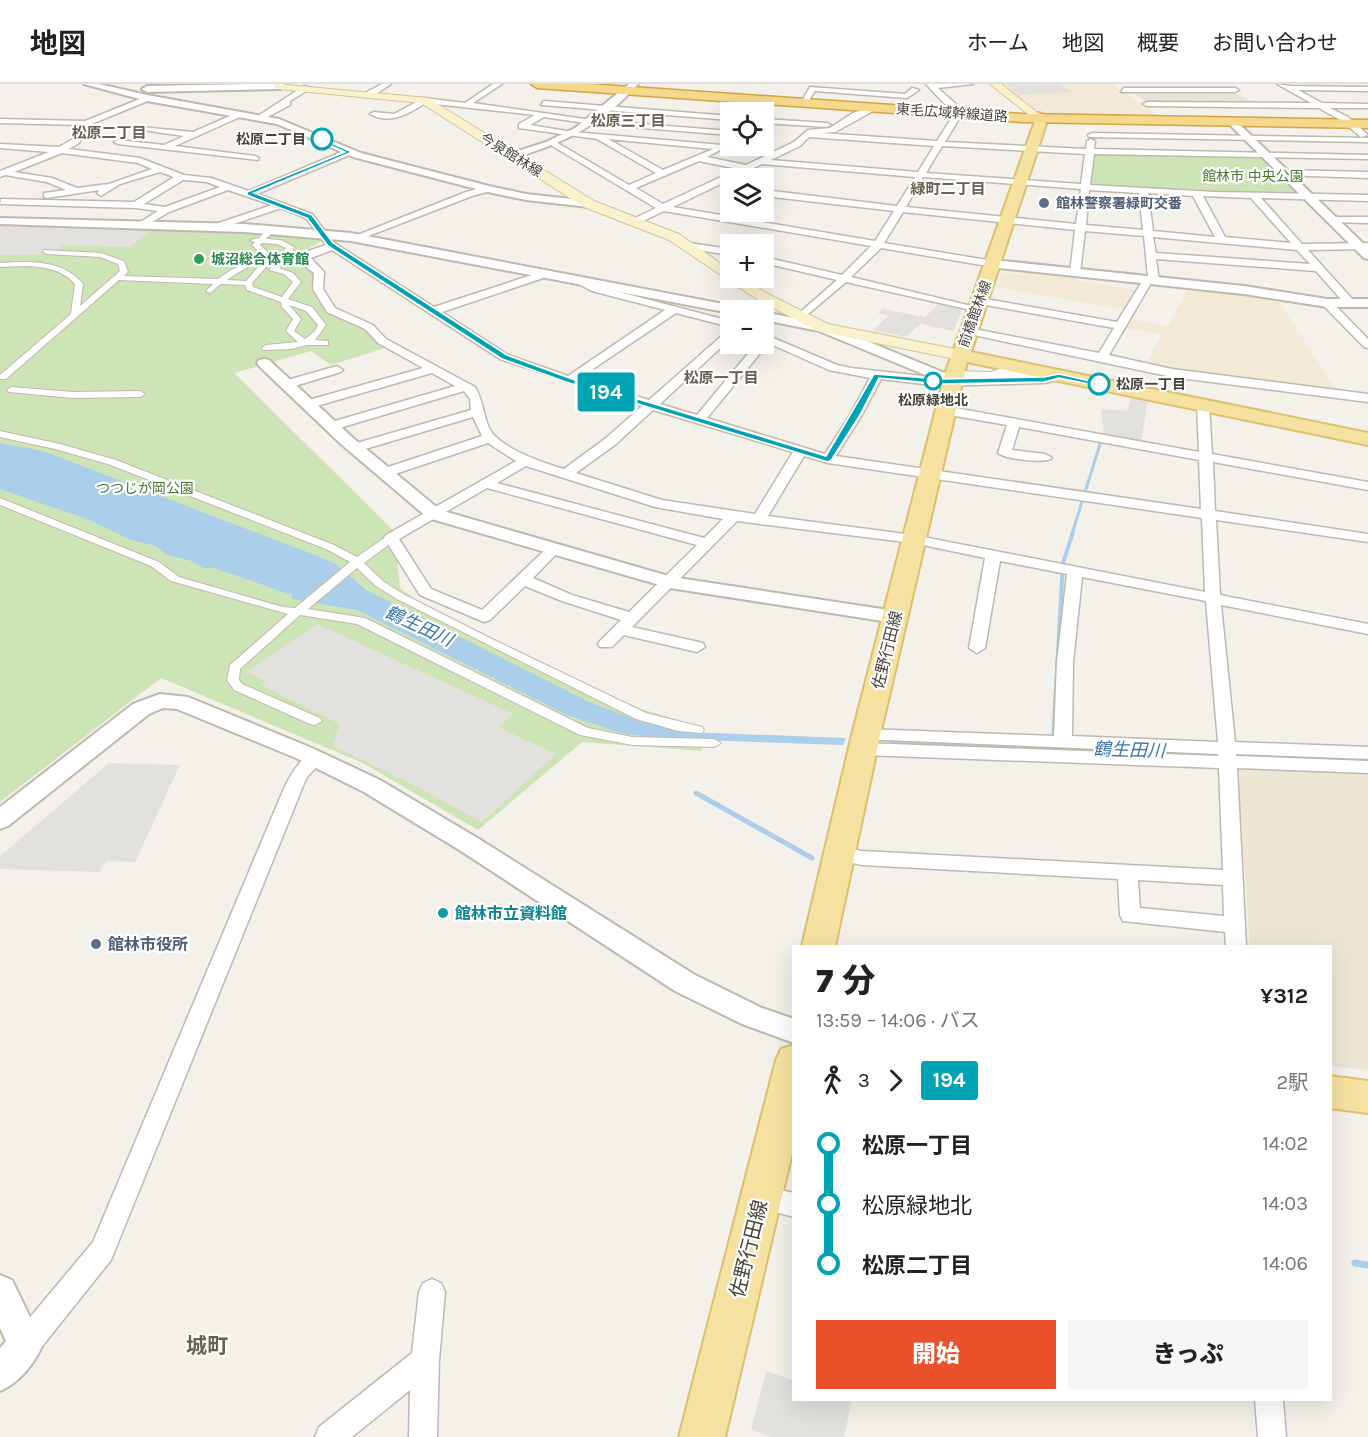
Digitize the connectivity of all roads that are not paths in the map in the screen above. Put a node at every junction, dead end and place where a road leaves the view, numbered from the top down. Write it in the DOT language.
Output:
graph roads {
  1 [pos="387,84"];
  2 [pos="498,84"];
  3 [pos="537,84"];
  4 [pos="568,84"];
  5 [pos="969,84"];
  6 [pos="994,84"];
  7 [pos="1116,84"];
  8 [pos="1149,84"];
  9 [pos="1224,84"];
  10 [pos="1281,84"];
  11 [pos="1357,84"];
  12 [pos="281,85"];
  13 [pos="100,86"];
  14 [pos="218,86"];
  15 [pos="815,86"];
  16 [pos="895,86"];
  17 [pos="934,87"];
  18 [pos="1368,87"];
  19 [pos="307,88"];
  20 [pos="630,88"];
  21 [pos="1289,88"];
  22 [pos="915,90"];
  23 [pos="1124,90"];
  24 [pos="1159,90"];
  25 [pos="370,94"];
  26 [pos="1240,94"];
  27 [pos="480,97"];
  28 [pos="147,98"];
  29 [pos="491,98"];
  30 [pos="1310,100"];
  31 [pos="425,101"];
  32 [pos="804,101"];
  33 [pos="538,102"];
  34 [pos="1147,104"];
  35 [pos="466,105"];
  36 [pos="1258,105"];
  37 [pos="1320,106"];
  38 [pos="1367,106"];
  39 [pos="872,108"];
  40 [pos="607,109"];
  41 [pos="957,113"];
  42 [pos="239,114"];
  43 [pos="374,114"];
  44 [pos="543,114"];
  45 [pos="720,117"];
  46 [pos="259,118"];
  47 [pos="1038,118"];
  48 [pos="1093,119"];
  49 [pos="1169,120"];
  50 [pos="0,121"];
  51 [pos="1231,121"];
  52 [pos="154,122"];
  53 [pos="592,122"];
  54 [pos="774,122"];
  55 [pos="86,123"];
  56 [pos="1349,123"];
  57 [pos="1368,123"];
  58 [pos="838,126"];
  59 [pos="720,132"];
  60 [pos="140,133"];
  61 [pos="193,134"];
  62 [pos="573,134"];
  63 [pos="127,135"];
  64 [pos="808,135"];
  65 [pos="1092,135"];
  66 [pos="596,136"];
  67 [pos="1250,138"];
  68 [pos="1368,139"];
  69 [pos="179,141"];
  70 [pos="118,142"];
  71 [pos="553,144"];
  72 [pos="940,144"];
  73 [pos="720,145"];
  74 [pos="0,146"];
  75 [pos="15,147"];
  76 [pos="165,148"];
  77 [pos="720,148"];
  78 [pos="61,150"];
  79 [pos="1030,150"];
  80 [pos="209,152"];
  81 [pos="349,152"];
  82 [pos="1090,152"];
  83 [pos="511,155"];
  84 [pos="1267,155"];
  85 [pos="0,156"];
  86 [pos="1368,157"];
  87 [pos="255,158"];
  88 [pos="698,158"];
  89 [pos="191,159"];
  90 [pos="140,161"];
  91 [pos="758,161"];
  92 [pos="166,168"];
  93 [pos="747,168"];
  94 [pos="1285,173"];
  95 [pos="2,174"];
  96 [pos="663,174"];
  97 [pos="921,174"];
  98 [pos="1368,175"];
  99 [pos="182,177"];
  100 [pos="720,182"];
  101 [pos="1019,182"];
  102 [pos="111,186"];
  103 [pos="228,187"];
  104 [pos="711,187"];
  105 [pos="1086,187"];
  106 [pos="628,188"];
  107 [pos="720,188"];
  108 [pos="488,189"];
  109 [pos="1143,190"];
  110 [pos="76,191"];
  111 [pos="249,194"];
  112 [pos="774,194"];
  113 [pos="1197,194"];
  114 [pos="1255,198"];
  115 [pos="1310,198"];
  116 [pos="1368,198"];
  117 [pos="0,202"];
  118 [pos="48,203"];
  119 [pos="82,204"];
  120 [pos="589,204"];
  121 [pos="136,205"];
  122 [pos="281,205"];
  123 [pos="663,208"];
  124 [pos="900,209"];
  125 [pos="166,210"];
  126 [pos="0,220"];
  127 [pos="1333,220"];
  128 [pos="1368,220"];
  129 [pos="22,221"];
  130 [pos="636,221"];
  131 [pos="1007,222"];
  132 [pos="142,225"];
  133 [pos="216,227"];
  134 [pos="1081,228"];
  135 [pos="271,230"];
  136 [pos="321,233"];
  137 [pos="1149,234"];
  138 [pos="355,238"];
  139 [pos="249,240"];
  140 [pos="261,240"];
  141 [pos="1222,240"];
  142 [pos="334,246"];
  143 [pos="689,246"];
  144 [pos="877,246"];
  145 [pos="1300,247"];
  146 [pos="1365,249"];
  147 [pos="263,250"];
  148 [pos="720,251"];
  149 [pos="47,252"];
  150 [pos="1153,256"];
  151 [pos="774,263"];
  152 [pos="993,264"];
  153 [pos="0,265"];
  154 [pos="250,268"];
  155 [pos="720,268"];
  156 [pos="1318,268"];
  157 [pos="262,269"];
  158 [pos="273,270"];
  159 [pos="548,273"];
  160 [pos="1075,273"];
  161 [pos="120,278"];
  162 [pos="581,280"];
  163 [pos="843,280"];
  164 [pos="219,281"];
  165 [pos="1151,281"];
  166 [pos="248,283"];
  167 [pos="749,288"];
  168 [pos="210,291"];
  169 [pos="284,299"];
  170 [pos="1327,303"];
  171 [pos="1350,303"];
  172 [pos="1368,303"];
  173 [pos="978,305"];
  174 [pos="720,307"];
  175 [pos="673,310"];
  176 [pos="433,311"];
  177 [pos="313,313"];
  178 [pos="75,316"];
  179 [pos="801,317"];
  180 [pos="774,318"];
  181 [pos="297,319"];
  182 [pos="720,322"];
  183 [pos="1120,326"];
  184 [pos="823,328"];
  185 [pos="969,331"];
  186 [pos="305,343"];
  187 [pos="325,343"];
  188 [pos="720,343"];
  189 [pos="774,344"];
  190 [pos="1368,345"];
  191 [pos="753,354"];
  192 [pos="265,356"];
  193 [pos="1102,357"];
  194 [pos="433,369"];
  195 [pos="337,370"];
  196 [pos="955,370"];
  197 [pos="997,371"];
  198 [pos="1172,373"];
  199 [pos="877,375"];
  200 [pos="1059,376"];
  201 [pos="2,377"];
  202 [pos="569,380"];
  203 [pos="1032,380"];
  204 [pos="288,384"];
  205 [pos="464,387"];
  206 [pos="141,394"];
  207 [pos="1160,396"];
  208 [pos="1368,398"];
  209 [pos="309,404"];
  210 [pos="650,405"];
  211 [pos="1203,405"];
  212 [pos="944,410"];
  213 [pos="477,412"];
  214 [pos="699,420"];
  215 [pos="1014,422"];
  216 [pos="332,426"];
  217 [pos="0,434"];
  218 [pos="490,438"];
  219 [pos="1368,439"];
  220 [pos="355,448"];
  221 [pos="801,450"];
  222 [pos="1204,457"];
  223 [pos="1045,458"];
  224 [pos="828,459"];
  225 [pos="525,461"];
  226 [pos="384,473"];
  227 [pos="567,473"];
  228 [pos="929,474"];
  229 [pos="487,484"];
  230 [pos="1368,486"];
  231 [pos="0,501"];
  232 [pos="434,514"];
  233 [pos="1207,514"];
  234 [pos="734,516"];
  235 [pos="759,520"];
  236 [pos="391,538"];
  237 [pos="1368,538"];
  238 [pos="913,539"];
  239 [pos="705,543"];
  240 [pos="555,548"];
  241 [pos="993,555"];
  242 [pos="355,564"];
  243 [pos="1075,571"];
  244 [pos="522,579"];
  245 [pos="670,582"];
  246 [pos="1213,599"];
  247 [pos="301,609"];
  248 [pos="895,617"];
  249 [pos="626,623"];
  250 [pos="1368,629"];
  251 [pos="606,644"];
  252 [pos="697,647"];
  253 [pos="977,648"];
  254 [pos="315,722"];
  255 [pos="697,730"];
  256 [pos="865,742"];
  257 [pos="1063,742"];
  258 [pos="714,743"];
  259 [pos="1368,753"];
  260 [pos="1227,755"];
  261 [pos="316,758"];
  262 [pos="1368,767"];
  263 [pos="0,820"];
  264 [pos="840,854"];
  265 [pos="1128,873"];
  266 [pos="1233,878"];
  267 [pos="1235,925"];
  268 [pos="818,945"];
  269 [pos="1236,945"];
  270 [pos="792,1030"];
  271 [pos="792,1078"];
  272 [pos="1332,1092"];
  273 [pos="1368,1097"];
  274 [pos="778,1201"];
  275 [pos="0,1292"];
  276 [pos="432,1292"];
  277 [pos="26,1344"];
  278 [pos="425,1360"];
  279 [pos="0,1374"];
  280 [pos="1269,1401"];
  281 [pos="329,1437"];
  282 [pos="423,1437"];
  283 [pos="702,1437"];
  284 [pos="1272,1437"];
  1 -- 25 [label="street"];
  2 -- 27 [label="street"];
  3 -- 20 [label="highway, 東毛広域幹線道路"];
  4 -- 20 [label="highway, 東毛広域幹線道路"];
  5 -- 17 [label="street"];
  6 -- 47 [label="main road"];
  7 -- 23 [label="street"];
  8 -- 24 [label="street"];
  9 -- 26 [label="street"];
  10 -- 21 [label="street"];
  11 -- 18 [label="street"];
  12 -- 14 [label="street"];
  12 -- 19 [label="main road, 今泉館林線"];
  13 -- 14 [label="street"];
  13 -- 28 [label="street"];
  15 -- 22 [label="street"];
  15 -- 32 [label="street"];
  16 -- 22 [label="street"];
  17 -- 22 [label="street"];
  17 -- 41 [label="street"];
  18 -- 21 [label="street"];
  19 -- 25 [label="main road, 今泉館林線"];
  19 -- 46 [label="street"];
  20 -- 32 [label="highway, 東毛広域幹線道路"];
  20 -- 39 [label="highway, 東毛広域幹線道路"];
  20 -- 40 [label="street"];
  21 -- 30 [label="street"];
  23 -- 24 [label="street"];
  23 -- 34 [label="street"];
  24 -- 26 [label="street"];
  25 -- 31 [label="main road, 今泉館林線"];
  26 -- 36 [label="street"];
  27 -- 29 [label="street"];
  27 -- 35 [label="street"];
  28 -- 42 [label="street"];
  28 -- 55 [label="street"];
  30 -- 37 [label="street"];
  30 -- 38 [label="street"];
  31 -- 35 [label="street"];
  31 -- 43 [label="street"];
  31 -- 83 [label="main road, 今泉館林線"];
  32 -- 41 [label="highway, 東毛広域幹線道路"];
  33 -- 40 [label="street"];
  34 -- 36 [label="street"];
  34 -- 49 [label="street"];
  35 -- 44 [label="street"];
  36 -- 37 [label="street"];
  37 -- 38 [label="street"];
  37 -- 56 [label="street"];
  39 -- 41 [label="highway, 東毛広域幹線道路"];
  39 -- 58 [label="street"];
  40 -- 45 [label="street"];
  40 -- 53 [label="street"];
  41 -- 47 [label="highway, 東毛広域幹線道路"];
  41 -- 72 [label="street"];
  42 -- 46 [label="street"];
  42 -- 61 [label="street"];
  44 -- 53 [label="street"];
  44 -- 62 [label="street"];
  46 -- 81 [label="street"];
  47 -- 48 [label="highway, 東毛広域幹線道路"];
  47 -- 49 [label="highway, 東毛広域幹線道路"];
  47 -- 79 [label="main road, 前橋館林線"];
  48 -- 49 [label="highway, 東毛広域幹線道路"];
  48 -- 65 [label="street"];
  49 -- 51 [label="highway, 東毛広域幹線道路"];
  50 -- 55 [label="street"];
  51 -- 56 [label="highway, 東毛広域幹線道路"];
  51 -- 67 [label="street"];
  52 -- 60 [label="street"];
  53 -- 59 [label="street"];
  53 -- 62 [label="street"];
  54 -- 58 [label="street"];
  55 -- 78 [label="street"];
  56 -- 57 [label="highway, 東毛広域幹線道路"];
  56 -- 68 [label="street"];
  58 -- 64 [label="street"];
  60 -- 61 [label="street"];
  60 -- 63 [label="street"];
  60 -- 69 [label="street"];
  61 -- 69 [label="street"];
  62 -- 66 [label="street"];
  62 -- 71 [label="street"];
  64 -- 72 [label="street"];
  64 -- 91 [label="street"];
  65 -- 67 [label="street"];
  65 -- 82 [label="street"];
  66 -- 73 [label="street"];
  66 -- 96 [label="street"];
  67 -- 68 [label="street"];
  67 -- 84 [label="street"];
  69 -- 76 [label="street"];
  70 -- 76 [label="street"];
  71 -- 83 [label="street"];
  71 -- 106 [label="street"];
  72 -- 79 [label="street"];
  72 -- 97 [label="street"];
  74 -- 75 [label="street"];
  75 -- 78 [label="street"];
  75 -- 85 [label="street"];
  76 -- 80 [label="street"];
  76 -- 90 [label="street"];
  77 -- 88 [label="street"];
  78 -- 90 [label="street"];
  78 -- 95 [label="street"];
  79 -- 82 [label="street"];
  79 -- 101 [label="main road, 前橋館林線"];
  80 -- 87 [label="street"];
  80 -- 89 [label="street"];
  81 -- 108 [label="street"];
  81 -- 111 [label="street"];
  82 -- 84 [label="street"];
  82 -- 105 [label="street"];
  83 -- 120 [label="main road, 今泉館林線"];
  84 -- 86 [label="street"];
  84 -- 94 [label="street"];
  88 -- 93 [label="street"];
  88 -- 96 [label="street"];
  90 -- 92 [label="street"];
  91 -- 93 [label="street"];
  91 -- 97 [label="street"];
  92 -- 99 [label="street"];
  92 -- 102 [label="street"];
  94 -- 98 [label="street"];
  94 -- 115 [label="street"];
  95 -- 110 [label="street"];
  96 -- 106 [label="street"];
  97 -- 101 [label="street"];
  97 -- 124 [label="street"];
  99 -- 103 [label="street"];
  99 -- 121 [label="street"];
  100 -- 104 [label="street"];
  101 -- 105 [label="street"];
  101 -- 131 [label="main road, 前橋館林線"];
  102 -- 110 [label="street"];
  102 -- 119 [label="street"];
  103 -- 111 [label="street"];
  103 -- 125 [label="street"];
  104 -- 107 [label="street"];
  104 -- 123 [label="street"];
  105 -- 109 [label="street"];
  105 -- 134 [label="street"];
  106 -- 123 [label="street"];
  108 -- 120 [label="street"];
  108 -- 138 [label="street"];
  109 -- 113 [label="street"];
  109 -- 137 [label="street"];
  110 -- 117 [label="street"];
  111 -- 122 [label="street"];
  112 -- 124 [label="street"];
  113 -- 114 [label="street"];
  113 -- 141 [label="street"];
  114 -- 115 [label="street"];
  114 -- 145 [label="street"];
  115 -- 116 [label="street"];
  115 -- 127 [label="street"];
  117 -- 118 [label="street"];
  118 -- 119 [label="street"];
  118 -- 129 [label="street"];
  119 -- 121 [label="street"];
  120 -- 130 [label="main road, 今泉館林線"];
  121 -- 125 [label="street"];
  122 -- 133 [label="street"];
  122 -- 136 [label="street"];
  123 -- 130 [label="street"];
  123 -- 144 [label="street"];
  124 -- 131 [label="street"];
  124 -- 144 [label="street"];
  125 -- 132 [label="street"];
  126 -- 129 [label="street"];
  127 -- 128 [label="street"];
  127 -- 146 [label="street"];
  129 -- 132 [label="street"];
  130 -- 143 [label="main road, 今泉館林線"];
  131 -- 134 [label="street"];
  131 -- 152 [label="main road, 前橋館林線"];
  132 -- 133 [label="street"];
  133 -- 135 [label="street"];
  134 -- 137 [label="street"];
  134 -- 160 [label="street"];
  135 -- 136 [label="street"];
  135 -- 140 [label="street"];
  136 -- 138 [label="street"];
  136 -- 142 [label="street"];
  137 -- 141 [label="street"];
  137 -- 150 [label="street"];
  138 -- 159 [label="street"];
  139 -- 140 [label="street"];
  140 -- 147 [label="street"];
  140 -- 158 [label="street"];
  141 -- 145 [label="street"];
  142 -- 176 [label="street"];
  142 -- 194 [label="street"];
  143 -- 148 [label="street"];
  143 -- 155 [label="main road, 今泉館林線"];
  144 -- 152 [label="street"];
  144 -- 163 [label="street"];
  145 -- 146 [label="street"];
  145 -- 156 [label="street"];
  147 -- 154 [label="street"];
  147 -- 157 [label="street"];
  149 -- 161 [label="street"];
  150 -- 156 [label="street"];
  150 -- 165 [label="street"];
  151 -- 163 [label="street"];
  152 -- 160 [label="street"];
  152 -- 173 [label="main road, 前橋館林線"];
  153 -- 178 [label="street"];
  154 -- 157 [label="street"];
  154 -- 164 [label="street"];
  156 -- 171 [label="street"];
  157 -- 158 [label="street"];
  157 -- 166 [label="street"];
  158 -- 169 [label="street"];
  159 -- 162 [label="street"];
  159 -- 176 [label="street"];
  160 -- 165 [label="street"];
  161 -- 164 [label="street"];
  161 -- 178 [label="street"];
  162 -- 174 [label="street"];
  162 -- 175 [label="street"];
  163 -- 173 [label="street"];
  163 -- 179 [label="street"];
  164 -- 166 [label="street"];
  164 -- 168 [label="street"];
  165 -- 170 [label="street"];
  165 -- 183 [label="street"];
  166 -- 169 [label="street"];
  167 -- 179 [label="main road, 今泉館林線"];
  169 -- 177 [label="street"];
  169 -- 181 [label="street"];
  170 -- 171 [label="street"];
  170 -- 190 [label="street"];
  171 -- 172 [label="street"];
  173 -- 183 [label="street"];
  173 -- 185 [label="main road, 前橋館林線"];
  175 -- 182 [label="street"];
  175 -- 202 [label="street"];
  176 -- 202 [label="street"];
  177 -- 181 [label="street"];
  177 -- 186 [label="street"];
  178 -- 201 [label="street"];
  179 -- 184 [label="main road, 今泉館林線"];
  180 -- 184 [label="street"];
  181 -- 186 [label="street"];
  183 -- 193 [label="street"];
  184 -- 196 [label="main road, 今泉館林線"];
  184 -- 196 [label="street"];
  185 -- 193 [label="street"];
  185 -- 196 [label="main road, 前橋館林線"];
  186 -- 187 [label="street"];
  186 -- 192 [label="street"];
  188 -- 210 [label="street"];
  189 -- 199 [label="street"];
  191 -- 214 [label="street"];
  192 -- 204 [label="street"];
  193 -- 198 [label="street"];
  194 -- 205 [label="street"];
  194 -- 209 [label="street"];
  195 -- 204 [label="street"];
  196 -- 197 [label="main road, 前橋館林線"];
  196 -- 199 [label="street"];
  196 -- 203 [label="street"];
  196 -- 212 [label="main road, 佐野行田線"];
  197 -- 200 [label="main road, 前橋館林線"];
  197 -- 203 [label="street"];
  198 -- 207 [label="street"];
  198 -- 208 [label="street"];
  199 -- 224 [label="street"];
  200 -- 203 [label="street"];
  200 -- 207 [label="main road, 前橋館林線"];
  201 -- 206 [label="street"];
  202 -- 210 [label="street"];
  204 -- 209 [label="street"];
  205 -- 213 [label="street"];
  205 -- 216 [label="street"];
  207 -- 211 [label="main road, 前橋館林線"];
  209 -- 216 [label="street"];
  210 -- 214 [label="street"];
  210 -- 227 [label="street"];
  211 -- 219 [label="main road, 前橋館林線"];
  211 -- 222 [label="street"];
  212 -- 215 [label="street"];
  212 -- 228 [label="main road, 佐野行田線"];
  213 -- 218 [label="street"];
  213 -- 220 [label="street"];
  214 -- 221 [label="street"];
  215 -- 222 [label="street"];
  215 -- 223 [label="street"];
  216 -- 220 [label="street"];
  217 -- 242 [label="street"];
  218 -- 225 [label="street"];
  218 -- 226 [label="street"];
  220 -- 226 [label="street"];
  221 -- 224 [label="street"];
  221 -- 235 [label="street"];
  222 -- 230 [label="street"];
  222 -- 233 [label="street"];
  224 -- 228 [label="street"];
  225 -- 227 [label="street"];
  225 -- 229 [label="street"];
  226 -- 232 [label="street"];
  227 -- 234 [label="street"];
  228 -- 233 [label="street"];
  228 -- 238 [label="main road, 佐野行田線"];
  229 -- 232 [label="street"];
  229 -- 239 [label="street"];
  231 -- 247 [label="street"];
  232 -- 236 [label="street"];
  232 -- 240 [label="street"];
  233 -- 237 [label="street"];
  233 -- 246 [label="street"];
  234 -- 235 [label="street"];
  234 -- 239 [label="street"];
  235 -- 238 [label="street"];
  236 -- 242 [label="street"];
  236 -- 244 [label="street"];
  238 -- 241 [label="street"];
  238 -- 248 [label="main road, 佐野行田線"];
  239 -- 245 [label="street"];
  240 -- 244 [label="street"];
  240 -- 245 [label="street"];
  241 -- 243 [label="street"];
  241 -- 253 [label="street"];
  242 -- 247 [label="street"];
  242 -- 255 [label="street"];
  243 -- 246 [label="street"];
  243 -- 257 [label="street"];
  244 -- 249 [label="street"];
  245 -- 248 [label="street"];
  245 -- 249 [label="street"];
  246 -- 250 [label="street"];
  246 -- 260 [label="street"];
  247 -- 254 [label="street"];
  247 -- 258 [label="street"];
  248 -- 256 [label="main road, 佐野行田線"];
  249 -- 251 [label="street"];
  249 -- 252 [label="street"];
  256 -- 257 [label="street"];
  256 -- 260 [label="street"];
  256 -- 264 [label="main road, 佐野行田線"];
  257 -- 260 [label="street"];
  259 -- 260 [label="street"];
  260 -- 262 [label="street"];
  260 -- 266 [label="street"];
  261 -- 263 [label="street"];
  261 -- 270 [label="street"];
  261 -- 277 [label="street"];
  264 -- 265 [label="street"];
  264 -- 268 [label="main road, 佐野行田線"];
  265 -- 266 [label="street"];
  265 -- 267 [label="street"];
  266 -- 267 [label="street"];
  267 -- 269 [label="street"];
  271 -- 274 [label="main road, 佐野行田線"];
  272 -- 273 [label="main road"];
  274 -- 283 [label="main road, 佐野行田線"];
  275 -- 277 [label="street"];
  276 -- 278 [label="street"];
  277 -- 279 [label="street"];
  278 -- 281 [label="street"];
  278 -- 282 [label="street"];
  280 -- 284 [label="street"];
}
